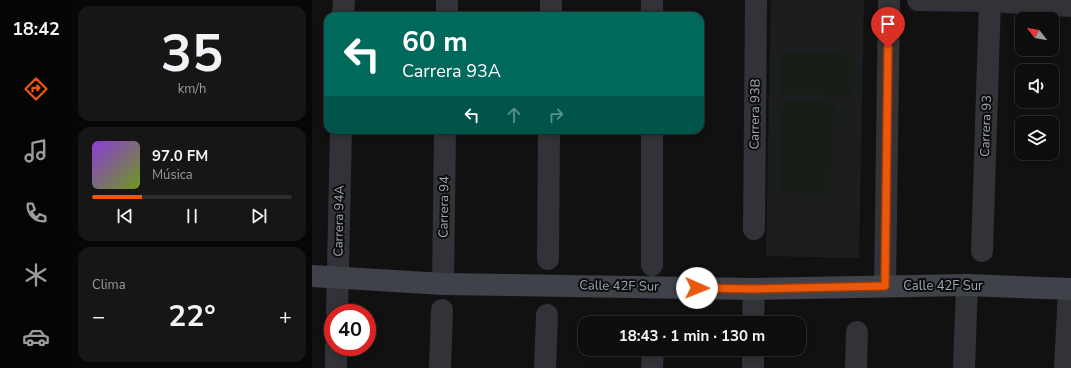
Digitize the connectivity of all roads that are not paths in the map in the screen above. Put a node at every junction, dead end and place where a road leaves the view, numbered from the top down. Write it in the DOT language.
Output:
graph roads {
  1 [pos="344,0"];
  2 [pos="447,0"];
  3 [pos="551,0"];
  4 [pos="652,0"];
  5 [pos="756,0"];
  6 [pos="889,0"];
  7 [pos="918,0"];
  8 [pos="990,1"];
  9 [pos="1071,6"];
  10 [pos="343,12"];
  11 [pos="447,12"];
  12 [pos="551,12"];
  13 [pos="652,12"];
  14 [pos="341,134"];
  15 [pos="445,134"];
  16 [pos="549,134"];
  17 [pos="652,134"];
  18 [pos="754,229"];
  19 [pos="982,252"];
  20 [pos="548,259"];
  21 [pos="652,265"];
  22 [pos="312,276"];
  23 [pos="337,278"];
  24 [pos="443,284"];
  25 [pos="966,285"];
  26 [pos="885,286"];
  27 [pos="754,289"];
  28 [pos="1070,289"];
  29 [pos="337,304"];
  30 [pos="442,310"];
  31 [pos="547,315"];
  32 [pos="753,316"];
  33 [pos="857,332"];
  34 [pos="336,356"];
  35 [pos="653,356"];
  36 [pos="753,356"];
  37 [pos="336,368"];
  38 [pos="440,368"];
  39 [pos="545,368"];
  40 [pos="652,368"];
  41 [pos="752,368"];
  42 [pos="856,368"];
  43 [pos="964,368"];
  44 [pos="1066,368"];
  1 -- 10 [label="street"];
  2 -- 11 [label="street"];
  3 -- 12 [label="street"];
  4 -- 13 [label="street"];
  5 -- 18 [label="street, Carrera 93B"];
  6 -- 26 [label="street"];
  7 -- 8 [label="street"];
  8 -- 9 [label="street"];
  8 -- 19 [label="street, Carrera 93"];
  14 -- 23 [label="street, Carrera 94A"];
  15 -- 24 [label="street, Carrera 94"];
  16 -- 20 [label="street"];
  17 -- 21 [label="street"];
  22 -- 23 [label="street, Calle 42F Sur"];
  23 -- 24 [label="street, Calle 42F Sur"];
  23 -- 29 [label="street, Carrera 94A"];
  24 -- 27 [label="street, Calle 42F Sur"];
  25 -- 26 [label="street, Calle 42F Sur"];
  25 -- 28 [label="street, Calle 42F Sur"];
  25 -- 43 [label="street"];
  26 -- 27 [label="street, Calle 42F Sur"];
  27 -- 32 [label="street"];
  28 -- 44 [label="street"];
  30 -- 38 [label="street"];
  31 -- 39 [label="street"];
  33 -- 42 [label="street"];
  34 -- 37 [label="street"];
  35 -- 40 [label="street"];
  36 -- 41 [label="street"];
}
